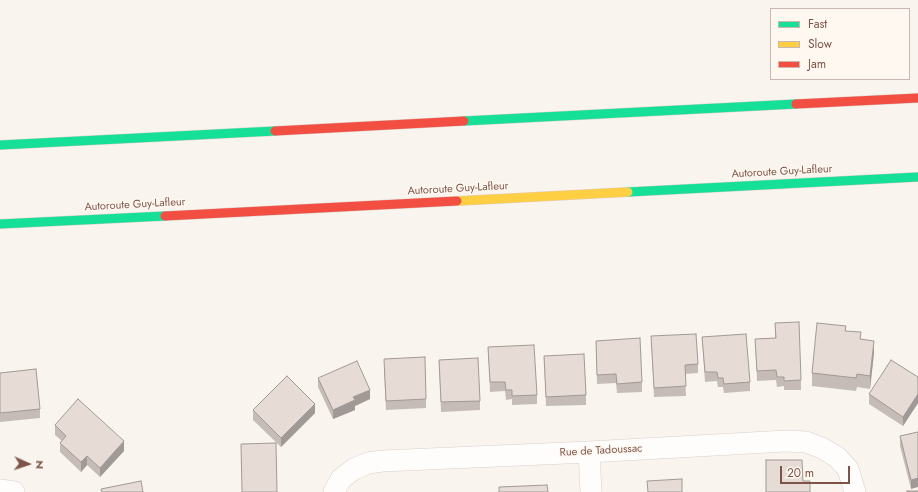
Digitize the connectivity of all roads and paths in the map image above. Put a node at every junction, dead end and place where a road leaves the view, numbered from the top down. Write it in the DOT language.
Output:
graph roads {
  1 [pos="918,98"];
  2 [pos="0,145"];
  3 [pos="918,177"];
  4 [pos="0,224"];
  5 [pos="589,452"];
  6 [pos="0,490"];
  7 [pos="14,492"];
  8 [pos="334,492"];
  9 [pos="591,492"];
  10 [pos="855,492"];
  1 -- 2 [label="highway"];
  3 -- 4 [label="highway, Autoroute Guy-Lafleur"];
  5 -- 8 [label="street, Rue de Tadoussac"];
  5 -- 9 [label="street"];
  5 -- 10 [label="street, Rue de Tadoussac"];
  6 -- 7 [label="street"];
}
